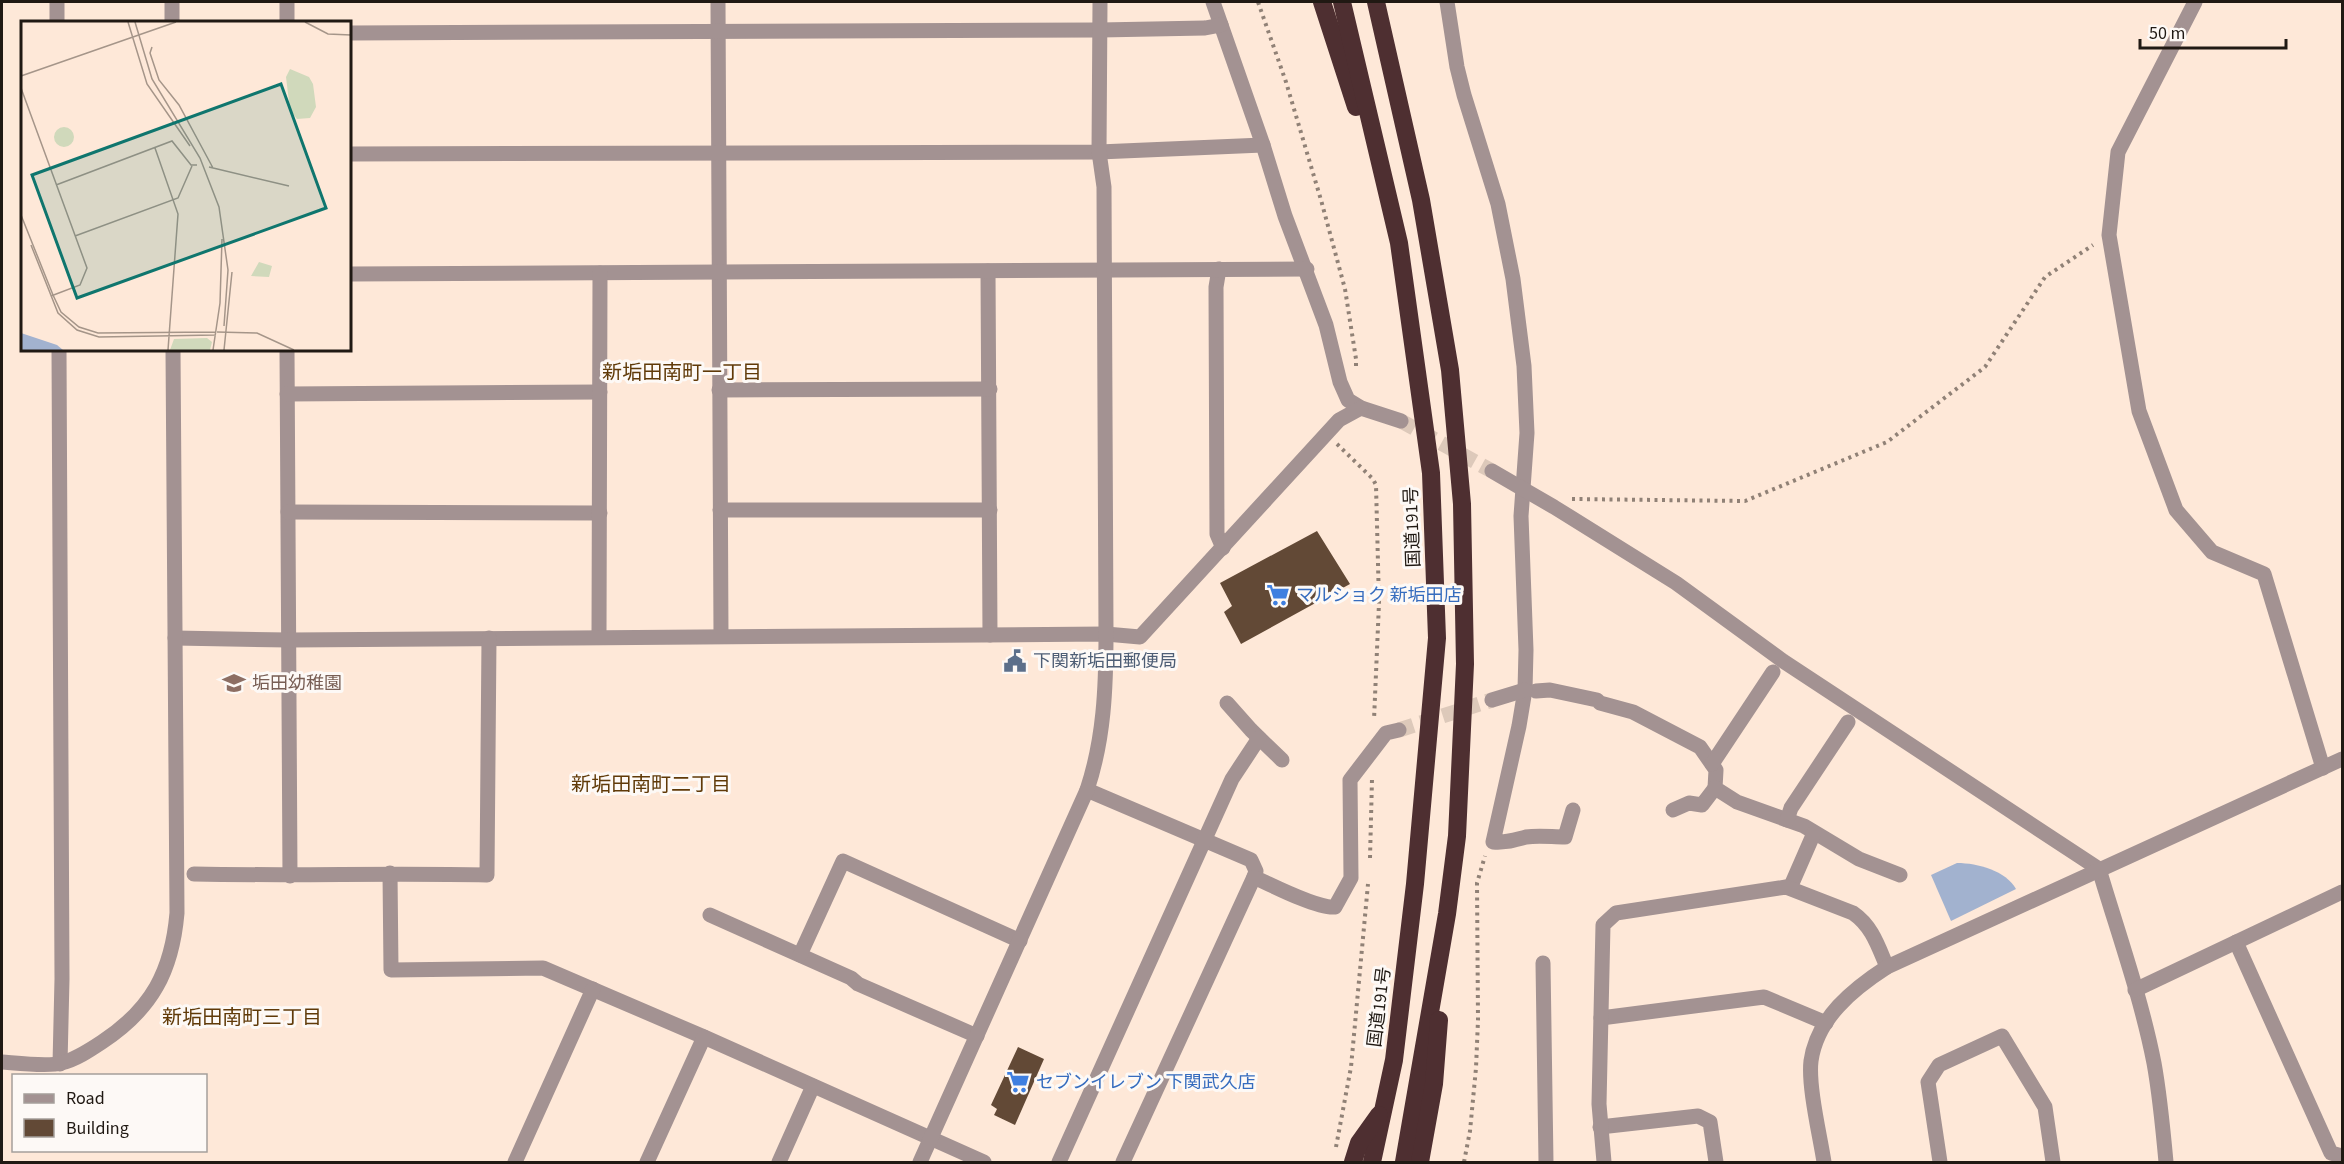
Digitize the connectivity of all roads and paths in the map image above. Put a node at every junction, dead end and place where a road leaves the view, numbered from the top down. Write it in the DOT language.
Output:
graph roads {
  1 [pos="57,2"];
  2 [pos="172,2"];
  3 [pos="287,2"];
  4 [pos="718,2"];
  5 [pos="1100,2"];
  6 [pos="1213,2"];
  7 [pos="1258,2"];
  8 [pos="1322,2"];
  9 [pos="1342,2"];
  10 [pos="1376,2"];
  11 [pos="1447,2"];
  12 [pos="2194,2"];
  13 [pos="57,21"];
  14 [pos="172,21"];
  15 [pos="287,21"];
  16 [pos="1221,25"];
  17 [pos="1100,30"];
  18 [pos="351,33"];
  19 [pos="718,33"];
  20 [pos="1263,145"];
  21 [pos="1099,152"];
  22 [pos="351,154"];
  23 [pos="717,154"];
  24 [pos="2109,235"];
  25 [pos="1399,243"];
  26 [pos="1219,269"];
  27 [pos="1307,269"];
  28 [pos="1104,270"];
  29 [pos="719,271"];
  30 [pos="988,271"];
  31 [pos="600,273"];
  32 [pos="351,274"];
  33 [pos="59,351"];
  34 [pos="173,351"];
  35 [pos="287,351"];
  36 [pos="1355,380"];
  37 [pos="990,389"];
  38 [pos="719,390"];
  39 [pos="600,392"];
  40 [pos="287,394"];
  41 [pos="1361,408"];
  42 [pos="1401,421"];
  43 [pos="1337,444"];
  44 [pos="1492,471"];
  45 [pos="1523,488"];
  46 [pos="1554,507"];
  47 [pos="720,510"];
  48 [pos="990,510"];
  49 [pos="288,512"];
  50 [pos="600,513"];
  51 [pos="1223,548"];
  52 [pos="1106,634"];
  53 [pos="990,635"];
  54 [pos="721,636"];
  55 [pos="599,637"];
  56 [pos="175,638"];
  57 [pos="489,638"];
  58 [pos="289,639"];
  59 [pos="1773,672"];
  60 [pos="1530,690"];
  61 [pos="1492,700"];
  62 [pos="1227,703"];
  63 [pos="1848,722"];
  64 [pos="1399,730"];
  65 [pos="1259,738"];
  66 [pos="1372,754"];
  67 [pos="2343,759"];
  68 [pos="1282,760"];
  69 [pos="1712,764"];
  70 [pos="2323,768"];
  71 [pos="1714,788"];
  72 [pos="1086,790"];
  73 [pos="1573,810"];
  74 [pos="1673,810"];
  75 [pos="1789,814"];
  76 [pos="1814,832"];
  77 [pos="1204,840"];
  78 [pos="1494,853"];
  79 [pos="1370,862"];
  80 [pos="2099,869"];
  81 [pos="390,873"];
  82 [pos="194,874"];
  83 [pos="1369,874"];
  84 [pos="1900,875"];
  85 [pos="290,876"];
  86 [pos="1254,878"];
  87 [pos="1790,888"];
  88 [pos="2343,892"];
  89 [pos="1447,914"];
  90 [pos="710,915"];
  91 [pos="1020,941"];
  92 [pos="2236,942"];
  93 [pos="800,956"];
  94 [pos="1543,963"];
  95 [pos="1887,967"];
  96 [pos="593,989"];
  97 [pos="2135,990"];
  98 [pos="1601,1018"];
  99 [pos="1826,1023"];
  100 [pos="977,1036"];
  101 [pos="704,1037"];
  102 [pos="2,1062"];
  103 [pos="60,1064"];
  104 [pos="813,1086"];
  105 [pos="1383,1110"];
  106 [pos="1600,1127"];
  107 [pos="931,1139"];
  108 [pos="1335,1153"];
  109 [pos="2343,1156"];
  110 [pos="515,1162"];
  111 [pos="647,1162"];
  112 [pos="779,1162"];
  113 [pos="920,1162"];
  114 [pos="984,1162"];
  115 [pos="1059,1162"];
  116 [pos="1122,1162"];
  117 [pos="1353,1162"];
  118 [pos="1372,1162"];
  119 [pos="1404,1162"];
  120 [pos="1420,1162"];
  121 [pos="1464,1162"];
  122 [pos="1546,1162"];
  123 [pos="1604,1162"];
  124 [pos="1716,1162"];
  125 [pos="1824,1162"];
  126 [pos="1940,1162"];
  127 [pos="2053,1162"];
  128 [pos="2166,1162"];
  1 -- 13 [label="street"];
  2 -- 14 [label="street"];
  3 -- 15 [label="street"];
  4 -- 19 [label="street"];
  5 -- 17 [label="street"];
  6 -- 16 [label="street"];
  7 -- 36 [label="path"];
  8 -- 25 [label="highway"];
  9 -- 25 [label="highway, 国道191号"];
  10 -- 89 [label="highway"];
  11 -- 45 [label="street"];
  12 -- 24 [label="street"];
  16 -- 17 [label="street"];
  16 -- 20 [label="street"];
  17 -- 19 [label="street"];
  17 -- 21 [label="street"];
  18 -- 19 [label="street"];
  19 -- 23 [label="street"];
  20 -- 21 [label="street"];
  20 -- 27 [label="street"];
  21 -- 23 [label="street"];
  21 -- 28 [label="street"];
  22 -- 23 [label="street"];
  23 -- 29 [label="street"];
  24 -- 46 [label="path"];
  24 -- 70 [label="street"];
  25 -- 105 [label="highway, 国道191号"];
  26 -- 27 [label="street"];
  26 -- 28 [label="street"];
  26 -- 51 [label="street"];
  27 -- 41 [label="street"];
  28 -- 30 [label="street"];
  28 -- 52 [label="street"];
  29 -- 30 [label="street"];
  29 -- 31 [label="street"];
  29 -- 38 [label="street"];
  30 -- 37 [label="street"];
  31 -- 32 [label="street"];
  31 -- 39 [label="street"];
  33 -- 103 [label="street"];
  34 -- 56 [label="street"];
  35 -- 40 [label="street"];
  37 -- 38 [label="street"];
  37 -- 48 [label="street"];
  38 -- 47 [label="street"];
  39 -- 40 [label="street"];
  39 -- 50 [label="street"];
  40 -- 49 [label="street"];
  41 -- 42 [label="street"];
  41 -- 51 [label="street"];
  43 -- 66 [label="path"];
  44 -- 45 [label="street"];
  45 -- 46 [label="street"];
  45 -- 60 [label="street"];
  46 -- 80 [label="street"];
  47 -- 48 [label="street"];
  47 -- 54 [label="street"];
  48 -- 53 [label="street"];
  49 -- 50 [label="street"];
  49 -- 58 [label="street"];
  50 -- 55 [label="street"];
  51 -- 52 [label="street"];
  52 -- 53 [label="street"];
  52 -- 72 [label="street"];
  53 -- 54 [label="street"];
  54 -- 55 [label="street"];
  55 -- 57 [label="street"];
  56 -- 58 [label="street"];
  56 -- 103 [label="street"];
  57 -- 58 [label="street"];
  57 -- 81 [label="street"];
  58 -- 85 [label="street"];
  59 -- 69 [label="street"];
  60 -- 61 [label="street"];
  60 -- 69 [label="street"];
  60 -- 73 [label="street"];
  62 -- 65 [label="street"];
  63 -- 75 [label="street"];
  64 -- 66 [label="street"];
  65 -- 68 [label="street"];
  65 -- 77 [label="street"];
  66 -- 79 [label="path"];
  66 -- 86 [label="street"];
  67 -- 70 [label="street"];
  69 -- 71 [label="street"];
  70 -- 80 [label="street"];
  71 -- 74 [label="street"];
  71 -- 75 [label="street"];
  72 -- 77 [label="street"];
  72 -- 91 [label="street"];
  75 -- 76 [label="street"];
  76 -- 84 [label="street"];
  76 -- 87 [label="street"];
  77 -- 86 [label="street"];
  77 -- 115 [label="street"];
  78 -- 121 [label="path"];
  80 -- 95 [label="street"];
  80 -- 97 [label="street"];
  81 -- 85 [label="street"];
  81 -- 96 [label="street"];
  82 -- 85 [label="street"];
  83 -- 108 [label="path"];
  86 -- 116 [label="street"];
  87 -- 95 [label="street"];
  87 -- 98 [label="street"];
  88 -- 92 [label="street"];
  89 -- 119 [label="highway"];
  89 -- 120 [label="highway"];
  90 -- 93 [label="street"];
  91 -- 93 [label="street"];
  91 -- 100 [label="street"];
  92 -- 97 [label="street"];
  92 -- 109 [label="street"];
  93 -- 100 [label="street"];
  94 -- 122 [label="street"];
  95 -- 99 [label="street"];
  96 -- 101 [label="street"];
  96 -- 110 [label="street"];
  97 -- 128 [label="street"];
  98 -- 99 [label="street"];
  98 -- 106 [label="street"];
  99 -- 125 [label="street"];
  100 -- 107 [label="street"];
  101 -- 104 [label="street"];
  101 -- 111 [label="street"];
  102 -- 103 [label="street"];
  104 -- 107 [label="street"];
  104 -- 112 [label="street"];
  105 -- 117 [label="highway"];
  105 -- 118 [label="highway, 国道191号"];
  106 -- 123 [label="street"];
  106 -- 124 [label="street"];
  107 -- 113 [label="street"];
  107 -- 114 [label="street"];
  126 -- 127 [label="street"];
}
